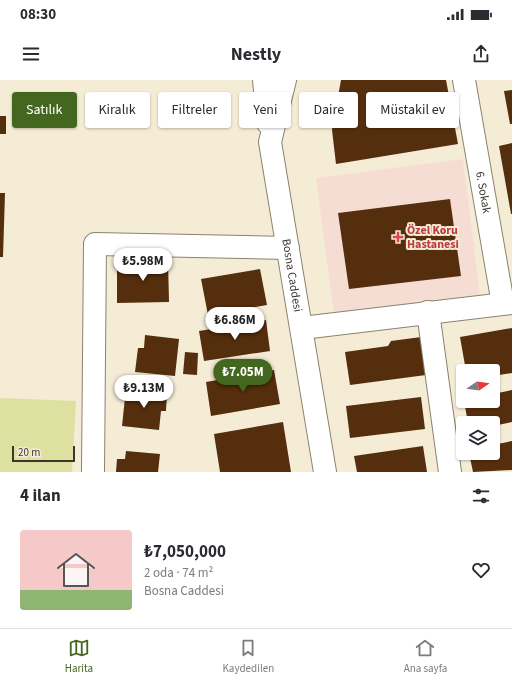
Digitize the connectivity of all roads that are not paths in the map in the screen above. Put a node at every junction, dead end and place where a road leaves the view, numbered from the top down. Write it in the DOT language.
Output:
graph roads {
  1 [pos="264,80"];
  2 [pos="285,80"];
  3 [pos="464,80"];
  4 [pos="270,142"];
  5 [pos="288,248"];
  6 [pos="507,304"];
  7 [pos="428,312"];
  8 [pos="302,328"];
  9 [pos="92,472"];
  10 [pos="326,472"];
  11 [pos="450,472"];
  1 -- 4 [label="street"];
  2 -- 4 [label="street, Bosna Caddesi"];
  3 -- 6 [label="street, 6. Sokak"];
  4 -- 5 [label="street, Bosna Caddesi"];
  5 -- 8 [label="street, Bosna Caddesi"];
  5 -- 9 [label="street"];
  6 -- 7 [label="street"];
  7 -- 8 [label="street"];
  7 -- 11 [label="street"];
  8 -- 10 [label="street, Bosna Caddesi"];
}
